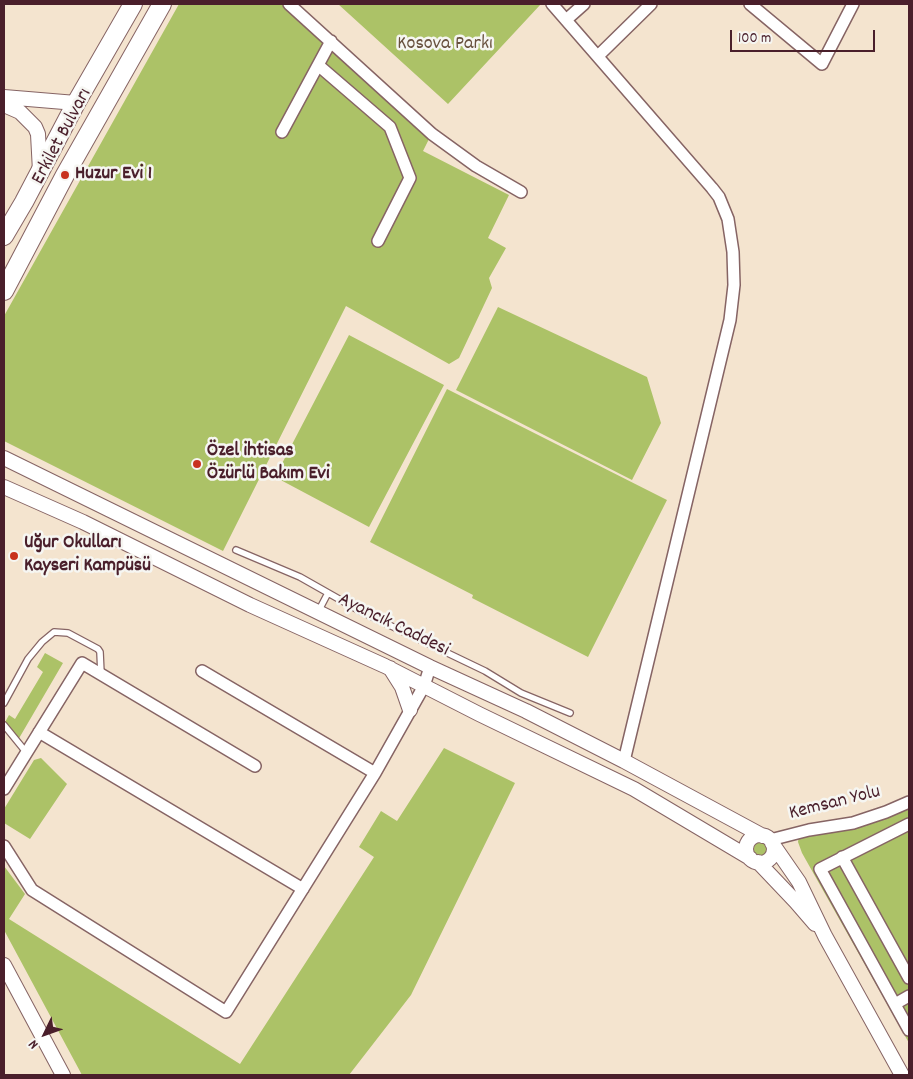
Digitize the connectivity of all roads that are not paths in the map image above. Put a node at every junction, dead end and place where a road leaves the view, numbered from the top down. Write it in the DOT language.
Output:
graph roads {
  1 [pos="134,4"];
  2 [pos="162,4"];
  3 [pos="289,4"];
  4 [pos="552,4"];
  5 [pos="584,4"];
  6 [pos="651,4"];
  7 [pos="750,4"];
  8 [pos="853,4"];
  9 [pos="566,20"];
  10 [pos="331,41"];
  11 [pos="598,56"];
  12 [pos="318,65"];
  13 [pos="4,97"];
  14 [pos="76,103"];
  15 [pos="4,105"];
  16 [pos="282,132"];
  17 [pos="40,172"];
  18 [pos="521,192"];
  19 [pos="4,236"];
  20 [pos="378,241"];
  21 [pos="4,291"];
  22 [pos="4,458"];
  23 [pos="4,487"];
  24 [pos="236,550"];
  25 [pos="328,593"];
  26 [pos="318,612"];
  27 [pos="430,667"];
  28 [pos="389,668"];
  29 [pos="202,671"];
  30 [pos="101,674"];
  31 [pos="424,686"];
  32 [pos="4,703"];
  33 [pos="410,710"];
  34 [pos="570,713"];
  35 [pos="4,725"];
  36 [pos="39,732"];
  37 [pos="26,752"];
  38 [pos="624,761"];
  39 [pos="255,766"];
  40 [pos="375,773"];
  41 [pos="4,789"];
  42 [pos="909,802"];
  43 [pos="909,824"];
  44 [pos="768,840"];
  45 [pos="4,846"];
  46 [pos="842,857"];
  47 [pos="754,860"];
  48 [pos="303,888"];
  49 [pos="824,936"];
  50 [pos="904,957"];
  51 [pos="4,965"];
  52 [pos="909,978"];
  53 [pos="909,996"];
  54 [pos="895,1004"];
  55 [pos="909,1030"];
  56 [pos="63,1075"];
  57 [pos="902,1075"];
  1 -- 14 [label="main road, Erkilet Bulvarı"];
  2 -- 21 [label="main road, Erkilet Bulvarı"];
  3 -- 10 [label="street"];
  4 -- 9 [label="street"];
  5 -- 9 [label="street"];
  6 -- 11 [label="street"];
  7 -- 8 [label="street"];
  9 -- 11 [label="street"];
  10 -- 12 [label="street"];
  10 -- 18 [label="street"];
  11 -- 38 [label="street"];
  12 -- 16 [label="street"];
  12 -- 20 [label="street"];
  13 -- 14 [label="street"];
  14 -- 17 [label="main road, Erkilet Bulvarı"];
  15 -- 17 [label="street"];
  17 -- 19 [label="main road, Erkilet Bulvarı"];
  22 -- 26 [label="street, Ayancık Caddesi"];
  23 -- 28 [label="street, Ayancık Caddesi"];
  24 -- 25 [label="lane"];
  25 -- 26 [label="lane"];
  25 -- 34 [label="lane"];
  26 -- 27 [label="street, Ayancık Caddesi"];
  27 -- 31 [label="street"];
  27 -- 38 [label="street, Ayancık Caddesi"];
  28 -- 31 [label="street, Ayancık Caddesi"];
  28 -- 33 [label="street"];
  29 -- 40 [label="street"];
  30 -- 32 [label="lane"];
  30 -- 36 [label="street"];
  30 -- 39 [label="street"];
  31 -- 33 [label="street"];
  31 -- 47 [label="street, Ayancık Caddesi"];
  33 -- 40 [label="street"];
  35 -- 37 [label="lane"];
  36 -- 37 [label="street"];
  36 -- 48 [label="street"];
  37 -- 41 [label="street"];
  38 -- 44 [label="street, Ayancık Caddesi"];
  40 -- 48 [label="street"];
  42 -- 44 [label="street, Kemsan Yolu"];
  43 -- 46 [label="street"];
  44 -- 47 [label="street"];
  44 -- 47 [label="street"];
  44 -- 49 [label="street, Ayancık Caddesi"];
  45 -- 48 [label="street"];
  46 -- 50 [label="street"];
  46 -- 54 [label="street"];
  47 -- 49 [label="street, Ayancık Caddesi"];
  49 -- 57 [label="street, Ayancık Caddesi"];
  50 -- 52 [label="street"];
  51 -- 56 [label="street"];
  53 -- 54 [label="street"];
  54 -- 55 [label="street"];
}
